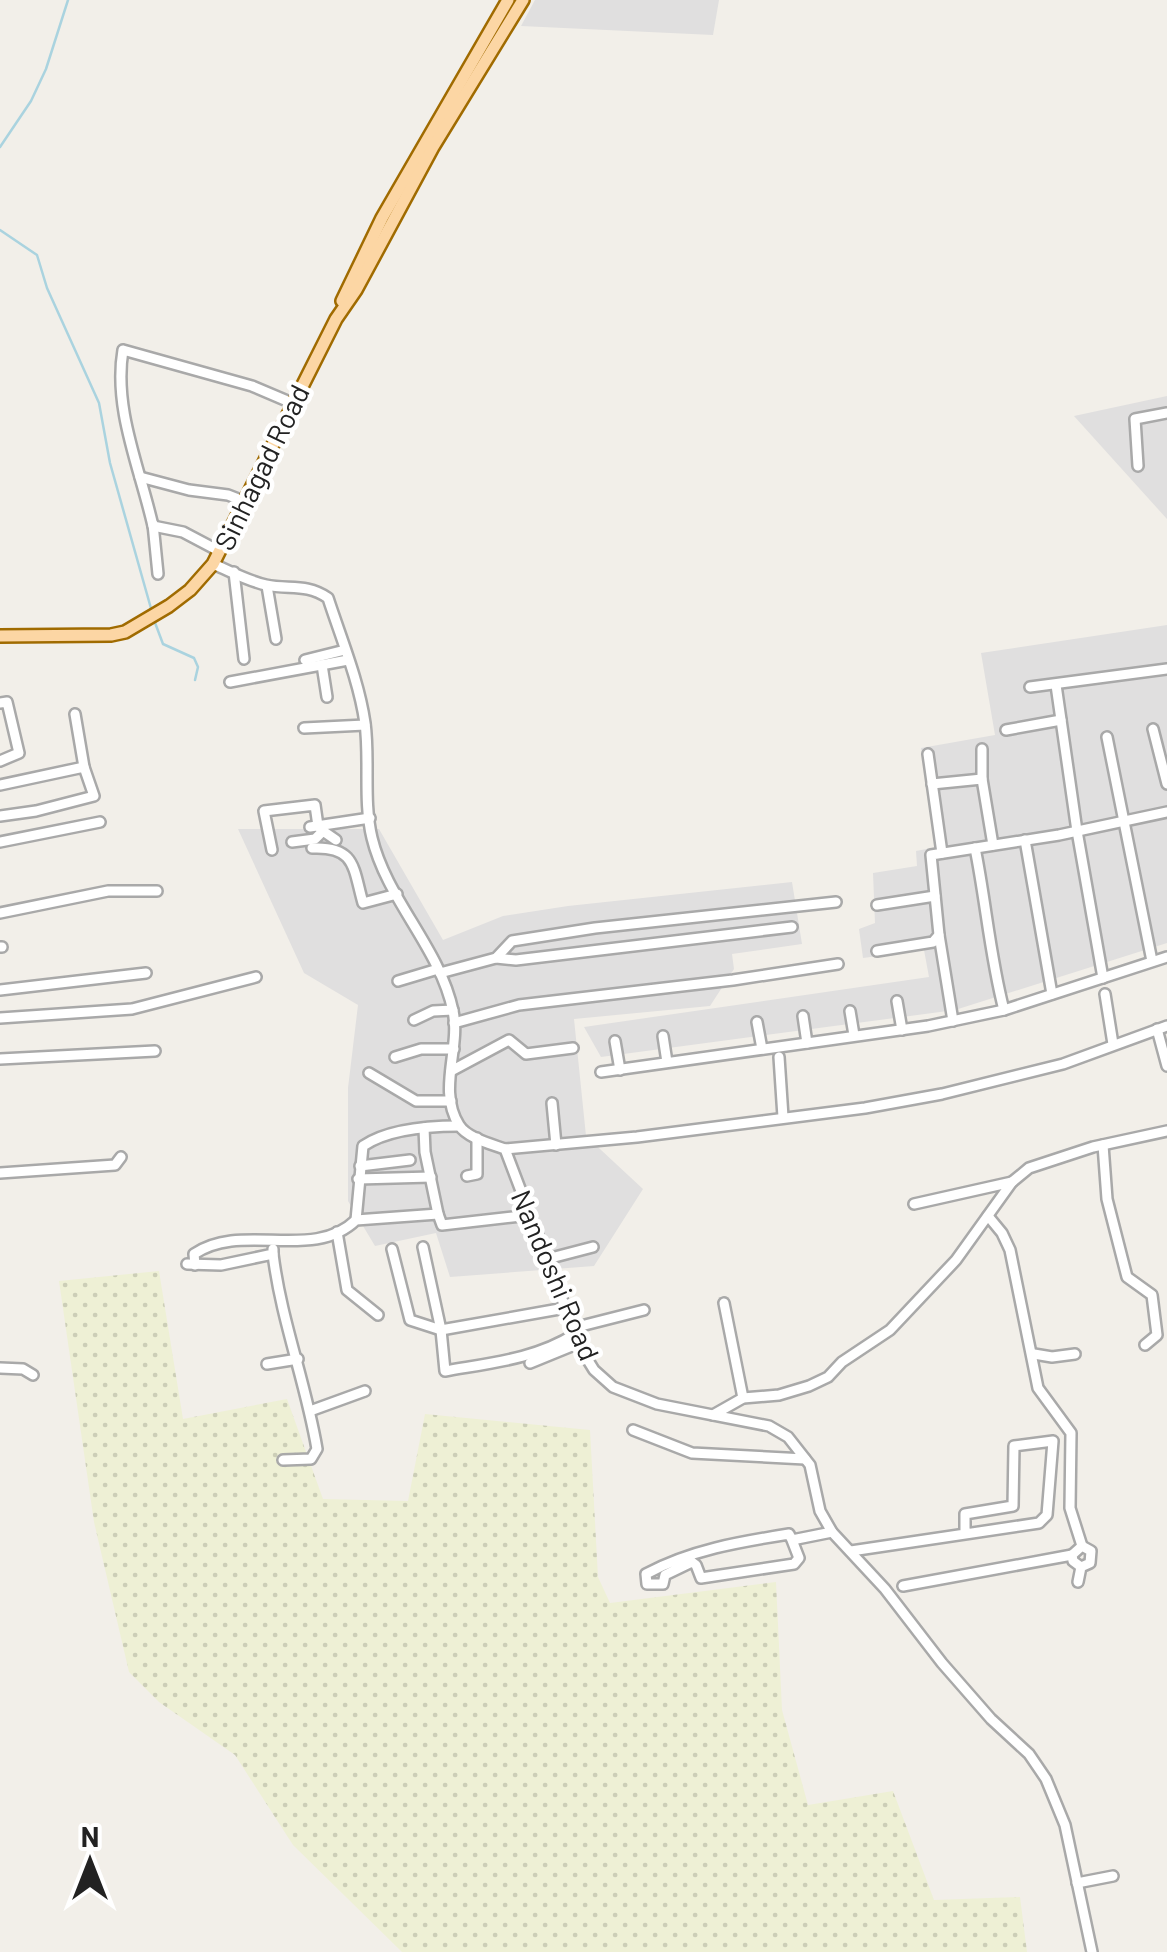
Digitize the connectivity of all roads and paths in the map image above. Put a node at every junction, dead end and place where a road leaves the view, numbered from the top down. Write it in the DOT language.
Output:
graph roads {
  1 [pos="508,0"];
  2 [pos="523,0"];
  3 [pos="336,319"];
  4 [pos="292,403"];
  5 [pos="1167,412"];
  6 [pos="1138,466"];
  7 [pos="140,477"];
  8 [pos="246,502"];
  9 [pos="153,524"];
  10 [pos="216,558"];
  11 [pos="234,572"];
  12 [pos="158,574"];
  13 [pos="267,586"];
  14 [pos="0,636"];
  15 [pos="276,639"];
  16 [pos="346,655"];
  17 [pos="244,659"];
  18 [pos="305,660"];
  19 [pos="322,664"];
  20 [pos="1167,669"];
  21 [pos="230,682"];
  22 [pos="1056,685"];
  23 [pos="1030,687"];
  24 [pos="327,697"];
  25 [pos="0,703"];
  26 [pos="74,714"];
  27 [pos="1061,720"];
  28 [pos="365,725"];
  29 [pos="304,728"];
  30 [pos="1153,729"];
  31 [pos="1006,730"];
  32 [pos="1107,737"];
  33 [pos="982,749"];
  34 [pos="928,754"];
  35 [pos="0,760"];
  36 [pos="84,767"];
  37 [pos="982,780"];
  38 [pos="932,784"];
  39 [pos="1167,784"];
  40 [pos="0,786"];
  41 [pos="1167,812"];
  42 [pos="0,816"];
  43 [pos="370,818"];
  44 [pos="1122,821"];
  45 [pos="100,822"];
  46 [pos="1077,831"];
  47 [pos="314,834"];
  48 [pos="336,840"];
  49 [pos="1025,840"];
  50 [pos="0,842"];
  51 [pos="292,842"];
  52 [pos="993,845"];
  53 [pos="976,848"];
  54 [pos="272,850"];
  55 [pos="942,854"];
  56 [pos="158,892"];
  57 [pos="397,894"];
  58 [pos="935,896"];
  59 [pos="836,902"];
  60 [pos="877,905"];
  61 [pos="0,913"];
  62 [pos="792,927"];
  63 [pos="940,936"];
  64 [pos="877,950"];
  65 [pos="1167,957"];
  66 [pos="496,958"];
  67 [pos="1152,961"];
  68 [pos="838,964"];
  69 [pos="439,971"];
  70 [pos="146,973"];
  71 [pos="256,977"];
  72 [pos="1103,978"];
  73 [pos="398,982"];
  74 [pos="0,990"];
  75 [pos="1052,994"];
  76 [pos="1105,994"];
  77 [pos="897,1001"];
  78 [pos="453,1010"];
  79 [pos="1004,1010"];
  80 [pos="850,1011"];
  81 [pos="803,1016"];
  82 [pos="0,1018"];
  83 [pos="414,1020"];
  84 [pos="953,1021"];
  85 [pos="757,1022"];
  86 [pos="454,1023"];
  87 [pos="1162,1027"];
  88 [pos="902,1030"];
  89 [pos="854,1035"];
  90 [pos="663,1036"];
  91 [pos="615,1041"];
  92 [pos="807,1043"];
  93 [pos="1113,1044"];
  94 [pos="573,1048"];
  95 [pos="762,1049"];
  96 [pos="454,1050"];
  97 [pos="156,1051"];
  98 [pos="394,1057"];
  99 [pos="779,1058"];
  100 [pos="0,1060"];
  101 [pos="667,1062"];
  102 [pos="1167,1066"];
  103 [pos="620,1070"];
  104 [pos="451,1071"];
  105 [pos="601,1072"];
  106 [pos="369,1073"];
  107 [pos="452,1101"];
  108 [pos="552,1103"];
  109 [pos="783,1116"];
  110 [pos="459,1126"];
  111 [pos="424,1128"];
  112 [pos="1167,1131"];
  113 [pos="477,1138"];
  114 [pos="1103,1144"];
  115 [pos="556,1146"];
  116 [pos="505,1150"];
  117 [pos="121,1158"];
  118 [pos="410,1160"];
  119 [pos="360,1166"];
  120 [pos="0,1173"];
  121 [pos="431,1176"];
  122 [pos="467,1176"];
  123 [pos="358,1179"];
  124 [pos="1012,1182"];
  125 [pos="914,1204"];
  126 [pos="438,1214"];
  127 [pos="530,1215"];
  128 [pos="988,1216"];
  129 [pos="356,1220"];
  130 [pos="337,1232"];
  131 [pos="276,1241"];
  132 [pos="423,1247"];
  133 [pos="593,1247"];
  134 [pos="392,1249"];
  135 [pos="273,1254"];
  136 [pos="547,1259"];
  137 [pos="724,1303"];
  138 [pos="566,1308"];
  139 [pos="644,1310"];
  140 [pos="378,1314"];
  141 [pos="441,1330"];
  142 [pos="576,1335"];
  143 [pos="1145,1345"];
  144 [pos="1034,1354"];
  145 [pos="1075,1354"];
  146 [pos="298,1359"];
  147 [pos="530,1363"];
  148 [pos="267,1364"];
  149 [pos="0,1368"];
  150 [pos="33,1375"];
  151 [pos="365,1391"];
  152 [pos="743,1398"];
  153 [pos="310,1412"];
  154 [pos="714,1415"];
  155 [pos="632,1430"];
  156 [pos="805,1459"];
  157 [pos="283,1460"];
  158 [pos="832,1532"];
  159 [pos="965,1533"];
  160 [pos="792,1540"];
  161 [pos="1082,1546"];
  162 [pos="852,1551"];
  163 [pos="1072,1555"];
  164 [pos="1081,1566"];
  165 [pos="1078,1582"];
  166 [pos="903,1586"];
  167 [pos="1114,1876"];
  168 [pos="1077,1882"];
  169 [pos="1092,1952"];
  1 -- 3 [label="main road, Sinhagad Road"];
  2 -- 3 [label="main road, Sinhagad Road"];
  3 -- 4 [label="main road, Sinhagad Road"];
  4 -- 7 [label="street"];
  4 -- 8 [label="main road, Sinhagad Road"];
  5 -- 6 [label="street"];
  7 -- 8 [label="street"];
  7 -- 9 [label="street"];
  8 -- 10 [label="main road, Sinhagad Road"];
  9 -- 10 [label="street"];
  9 -- 12 [label="street"];
  10 -- 11 [label="street"];
  10 -- 14 [label="main road, Sinhagad Road"];
  11 -- 13 [label="street"];
  11 -- 17 [label="street"];
  13 -- 15 [label="street"];
  13 -- 16 [label="street"];
  16 -- 18 [label="street"];
  16 -- 19 [label="street"];
  16 -- 28 [label="street"];
  19 -- 21 [label="street"];
  19 -- 24 [label="street"];
  20 -- 22 [label="street"];
  22 -- 23 [label="street"];
  22 -- 27 [label="street"];
  25 -- 35 [label="street"];
  26 -- 36 [label="street"];
  27 -- 31 [label="street"];
  27 -- 46 [label="street"];
  28 -- 29 [label="street"];
  28 -- 43 [label="street"];
  30 -- 39 [label="street"];
  32 -- 44 [label="street"];
  33 -- 37 [label="street"];
  34 -- 38 [label="street"];
  36 -- 40 [label="street"];
  36 -- 42 [label="street"];
  37 -- 38 [label="street"];
  37 -- 52 [label="street"];
  38 -- 55 [label="street"];
  41 -- 44 [label="street"];
  43 -- 47 [label="street"];
  43 -- 57 [label="street"];
  44 -- 46 [label="street"];
  44 -- 67 [label="street"];
  45 -- 50 [label="street"];
  46 -- 49 [label="street"];
  46 -- 72 [label="street"];
  47 -- 48 [label="street"];
  47 -- 51 [label="street"];
  47 -- 54 [label="street"];
  47 -- 57 [label="street"];
  49 -- 52 [label="street"];
  49 -- 75 [label="street"];
  52 -- 53 [label="street"];
  53 -- 55 [label="street"];
  53 -- 79 [label="street"];
  55 -- 58 [label="street"];
  56 -- 61 [label="street"];
  57 -- 69 [label="street"];
  58 -- 60 [label="street"];
  58 -- 63 [label="street"];
  59 -- 66 [label="street"];
  62 -- 66 [label="street"];
  63 -- 64 [label="street"];
  63 -- 84 [label="street"];
  65 -- 67 [label="street"];
  66 -- 69 [label="street"];
  67 -- 72 [label="street"];
  68 -- 86 [label="street"];
  69 -- 73 [label="street"];
  69 -- 78 [label="street"];
  70 -- 74 [label="street"];
  71 -- 82 [label="street"];
  72 -- 75 [label="street"];
  75 -- 79 [label="street"];
  76 -- 93 [label="street"];
  77 -- 88 [label="street"];
  78 -- 83 [label="street"];
  78 -- 86 [label="street"];
  79 -- 84 [label="street"];
  80 -- 89 [label="street"];
  81 -- 92 [label="street"];
  84 -- 88 [label="street"];
  85 -- 95 [label="street"];
  86 -- 96 [label="street"];
  87 -- 93 [label="street"];
  87 -- 102 [label="street"];
  88 -- 89 [label="street"];
  89 -- 92 [label="street"];
  90 -- 101 [label="street"];
  91 -- 103 [label="street"];
  92 -- 95 [label="street"];
  93 -- 109 [label="street"];
  94 -- 104 [label="street"];
  95 -- 101 [label="street"];
  96 -- 98 [label="street"];
  96 -- 104 [label="street"];
  97 -- 100 [label="street"];
  99 -- 109 [label="street"];
  101 -- 103 [label="street"];
  103 -- 105 [label="street"];
  104 -- 107 [label="street"];
  106 -- 107 [label="street"];
  107 -- 110 [label="street"];
  108 -- 115 [label="street"];
  109 -- 115 [label="street"];
  110 -- 111 [label="street"];
  110 -- 113 [label="street"];
  111 -- 119 [label="street"];
  111 -- 121 [label="street"];
  112 -- 114 [label="street"];
  113 -- 116 [label="street"];
  113 -- 122 [label="street"];
  114 -- 124 [label="street"];
  114 -- 143 [label="street"];
  115 -- 116 [label="street"];
  116 -- 127 [label="street, Nandoshi Road"];
  117 -- 120 [label="street"];
  118 -- 119 [label="street"];
  119 -- 123 [label="street"];
  121 -- 123 [label="street"];
  121 -- 126 [label="street"];
  123 -- 129 [label="street"];
  124 -- 125 [label="street"];
  124 -- 128 [label="street"];
  126 -- 127 [label="street"];
  126 -- 129 [label="street"];
  127 -- 136 [label="street, Nandoshi Road"];
  128 -- 144 [label="street"];
  128 -- 152 [label="street"];
  129 -- 130 [label="street"];
  130 -- 131 [label="street"];
  130 -- 140 [label="street"];
  131 -- 135 [label="street"];
  131 -- 135 [label="street"];
  132 -- 141 [label="street"];
  133 -- 136 [label="street"];
  134 -- 141 [label="street"];
  135 -- 146 [label="street"];
  136 -- 138 [label="street, Nandoshi Road"];
  137 -- 152 [label="street"];
  138 -- 141 [label="street"];
  138 -- 142 [label="street, Nandoshi Road"];
  139 -- 142 [label="street"];
  141 -- 142 [label="street"];
  142 -- 147 [label="street"];
  142 -- 154 [label="street, Nandoshi Road"];
  144 -- 145 [label="street"];
  144 -- 161 [label="street"];
  146 -- 148 [label="street"];
  146 -- 153 [label="street"];
  149 -- 150 [label="street"];
  151 -- 153 [label="street"];
  152 -- 154 [label="street"];
  153 -- 157 [label="street"];
  154 -- 156 [label="street, Nandoshi Road"];
  155 -- 156 [label="street"];
  156 -- 158 [label="street"];
  158 -- 160 [label="street"];
  158 -- 162 [label="street"];
  159 -- 159 [label="street"];
  159 -- 162 [label="street"];
  160 -- 160 [label="street"];
  161 -- 163 [label="street"];
  161 -- 164 [label="street"];
  162 -- 168 [label="street"];
  163 -- 164 [label="street"];
  163 -- 166 [label="street"];
  164 -- 165 [label="street"];
  167 -- 168 [label="street"];
  168 -- 169 [label="street"];
}
